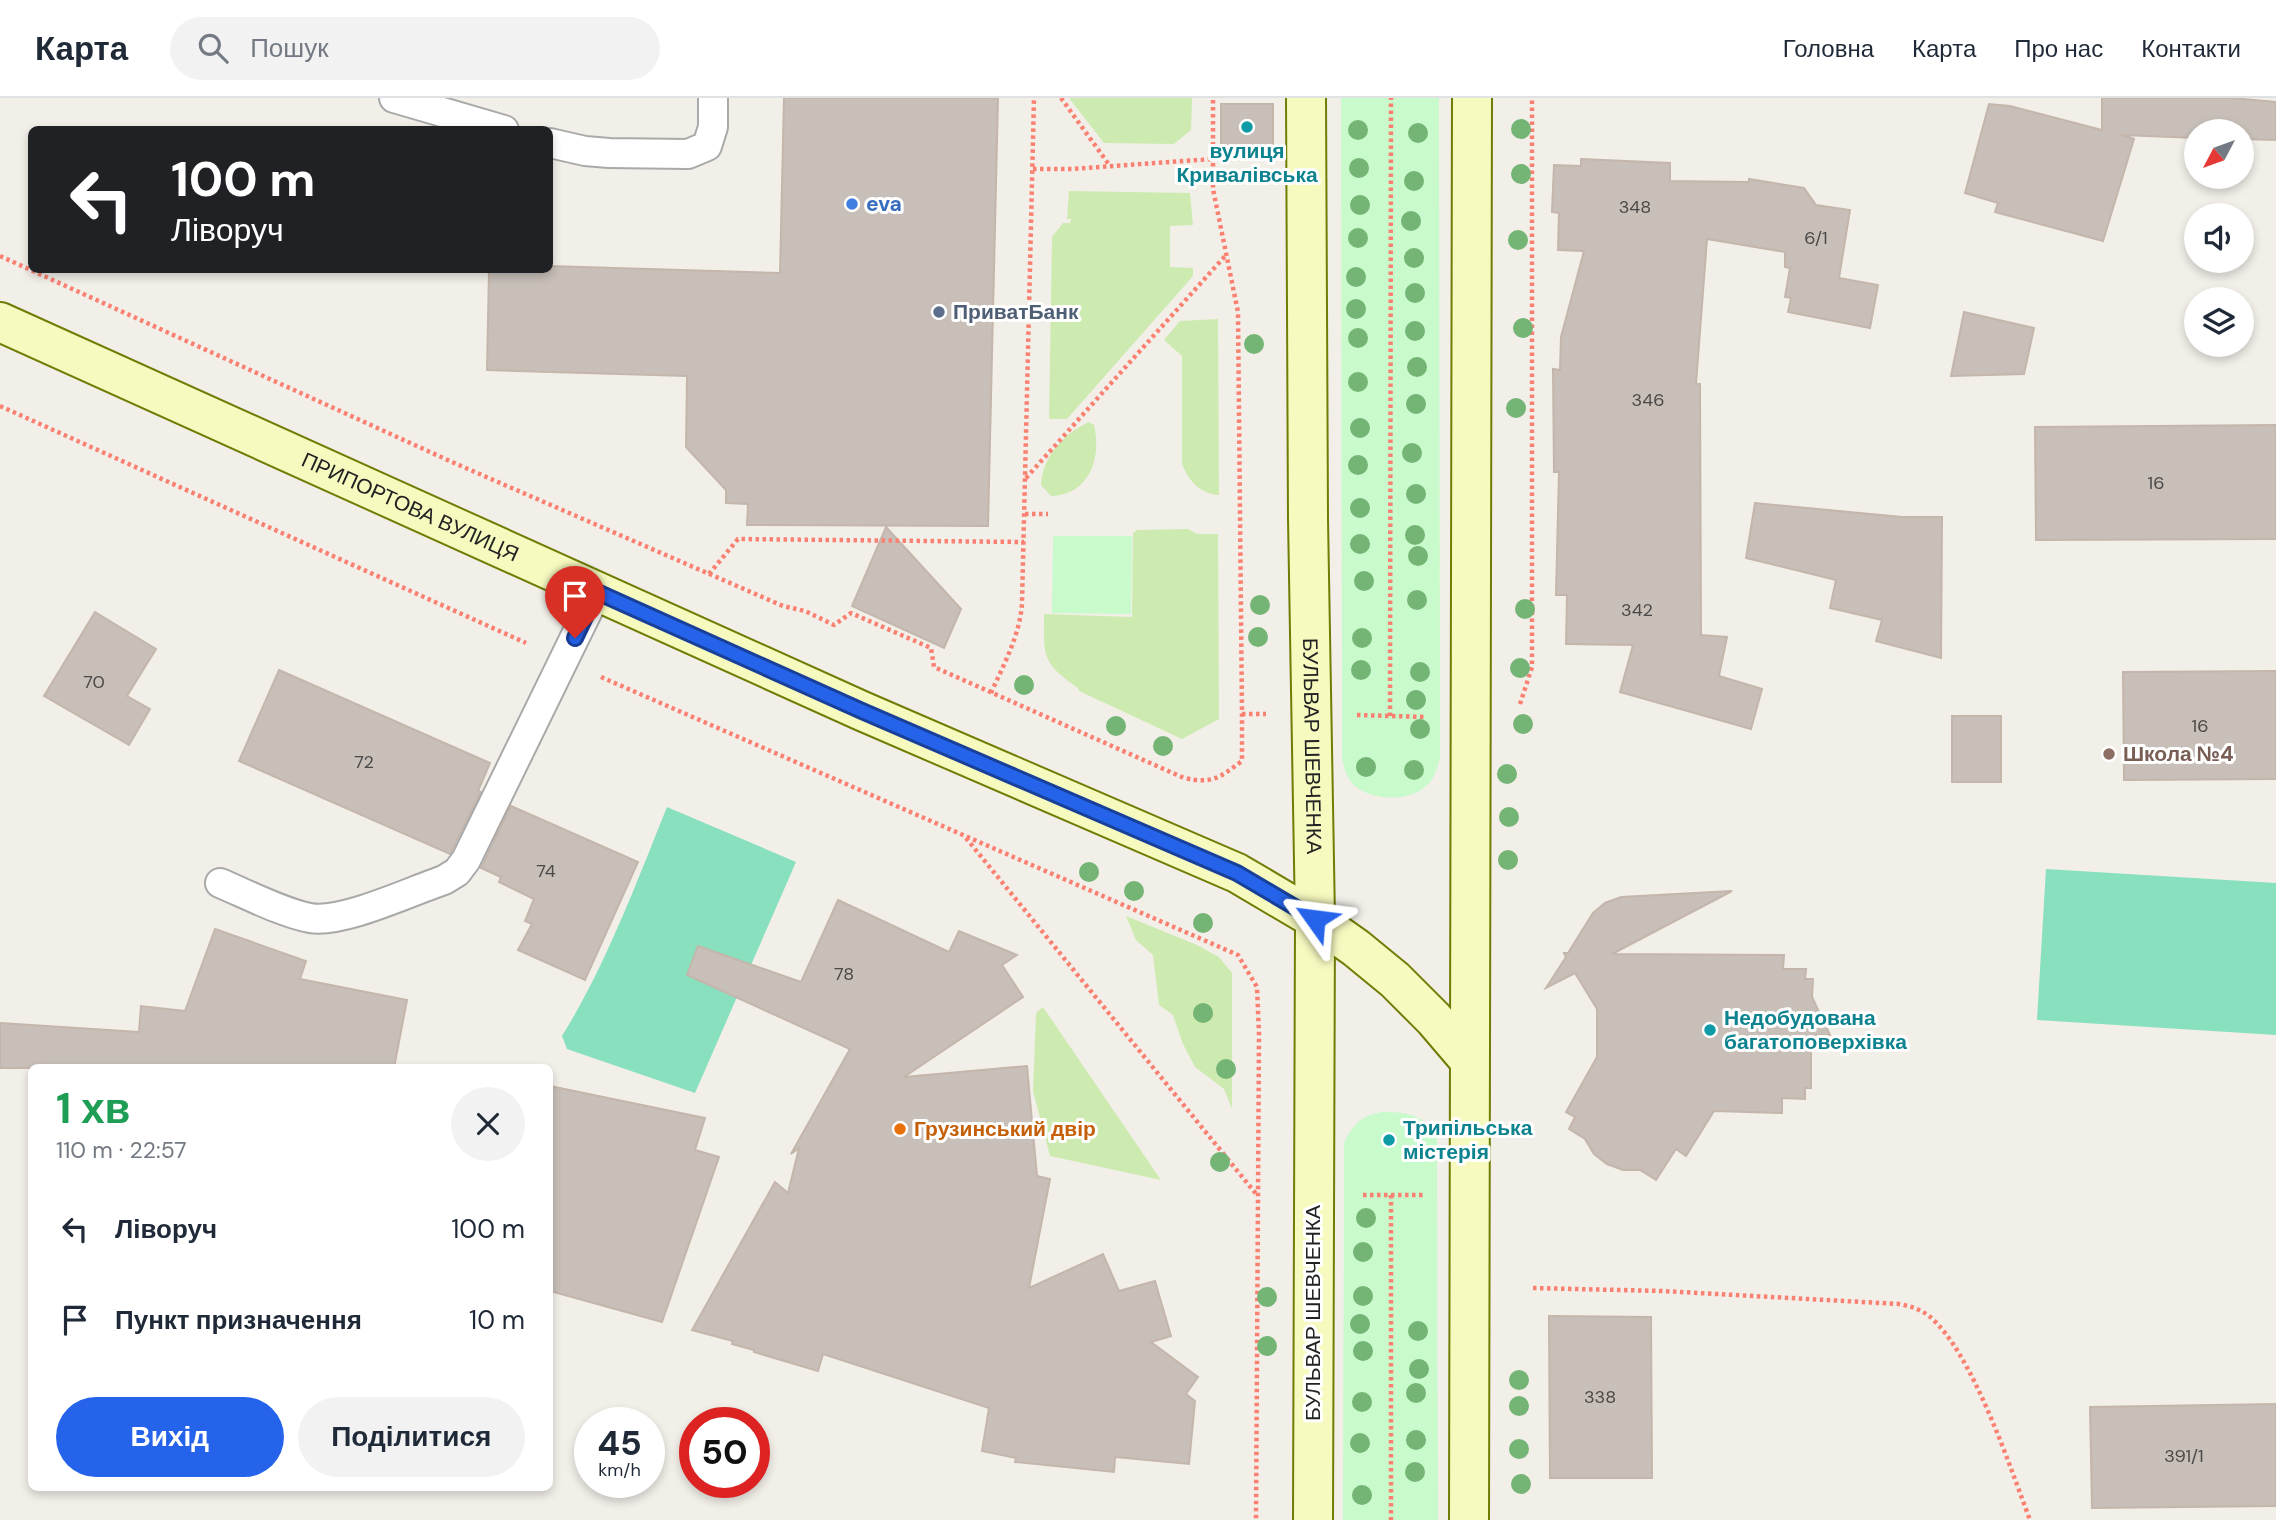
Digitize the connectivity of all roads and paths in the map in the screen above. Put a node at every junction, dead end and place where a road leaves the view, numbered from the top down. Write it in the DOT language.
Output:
graph roads {
  1 [pos="394,98"];
  2 [pos="713,98"];
  3 [pos="1034,98"];
  4 [pos="1061,98"];
  5 [pos="1213,98"];
  6 [pos="1306,98"];
  7 [pos="1391,98"];
  8 [pos="1472,98"];
  9 [pos="1532,98"];
  10 [pos="489,126"];
  11 [pos="553,144"];
  12 [pos="1213,159"];
  13 [pos="1111,166"];
  14 [pos="1033,169"];
  15 [pos="1226,254"];
  16 [pos="0,256"];
  17 [pos="28,269"];
  18 [pos="37,273"];
  19 [pos="0,322"];
  20 [pos="0,406"];
  21 [pos="1025,478"];
  22 [pos="1025,514"];
  23 [pos="1048,514"];
  24 [pos="1024,542"];
  25 [pos="709,574"];
  26 [pos="597,592"];
  27 [pos="564,661"];
  28 [pos="991,693"];
  29 [pos="1520,707"];
  30 [pos="1276,713"];
  31 [pos="1242,714"];
  32 [pos="1346,715"];
  33 [pos="1391,716"];
  34 [pos="1434,718"];
  35 [pos="964,836"];
  36 [pos="220,883"];
  37 [pos="1315,919"];
  38 [pos="1469,1060"];
  39 [pos="1358,1195"];
  40 [pos="1391,1195"];
  41 [pos="1437,1195"];
  42 [pos="1258,1196"];
  43 [pos="1533,1288"];
  44 [pos="1256,1520"];
  45 [pos="1312,1520"];
  46 [pos="1391,1520"];
  47 [pos="1469,1520"];
  48 [pos="2030,1520"];
  1 -- 10 [label="lane"];
  2 -- 11 [label="lane"];
  3 -- 14 [label="path"];
  4 -- 13 [label="path"];
  5 -- 12 [label="path"];
  6 -- 37 [label="main road, БУЛЬВАР ШЕВЧЕНКА"];
  7 -- 33 [label="path"];
  8 -- 38 [label="main road"];
  9 -- 29 [label="path"];
  12 -- 13 [label="path"];
  12 -- 15 [label="path"];
  13 -- 14 [label="path"];
  14 -- 21 [label="path"];
  15 -- 21 [label="path"];
  15 -- 31 [label="path"];
  16 -- 17 [label="path"];
  18 -- 25 [label="path"];
  19 -- 26 [label="main road, ПРИПОРТОВА ВУЛИЦЯ"];
  20 -- 27 [label="path"];
  21 -- 22 [label="path"];
  22 -- 23 [label="path"];
  22 -- 24 [label="path"];
  24 -- 25 [label="path"];
  24 -- 28 [label="path"];
  25 -- 28 [label="path"];
  26 -- 27 [label="lane"];
  26 -- 37 [label="main road, ПРИПОРТОВА ВУЛИЦЯ"];
  27 -- 35 [label="path"];
  27 -- 36 [label="lane"];
  28 -- 31 [label="path"];
  30 -- 31 [label="path"];
  32 -- 33 [label="path"];
  33 -- 34 [label="path"];
  35 -- 42 [label="path"];
  35 -- 42 [label="path"];
  37 -- 38 [label="main road, ПРИПОРТОВА ВУЛИЦЯ"];
  37 -- 45 [label="main road, БУЛЬВАР ШЕВЧЕНКА"];
  38 -- 47 [label="main road"];
  39 -- 40 [label="path"];
  40 -- 41 [label="path"];
  40 -- 46 [label="path"];
  42 -- 44 [label="path"];
  43 -- 48 [label="path"];
}
